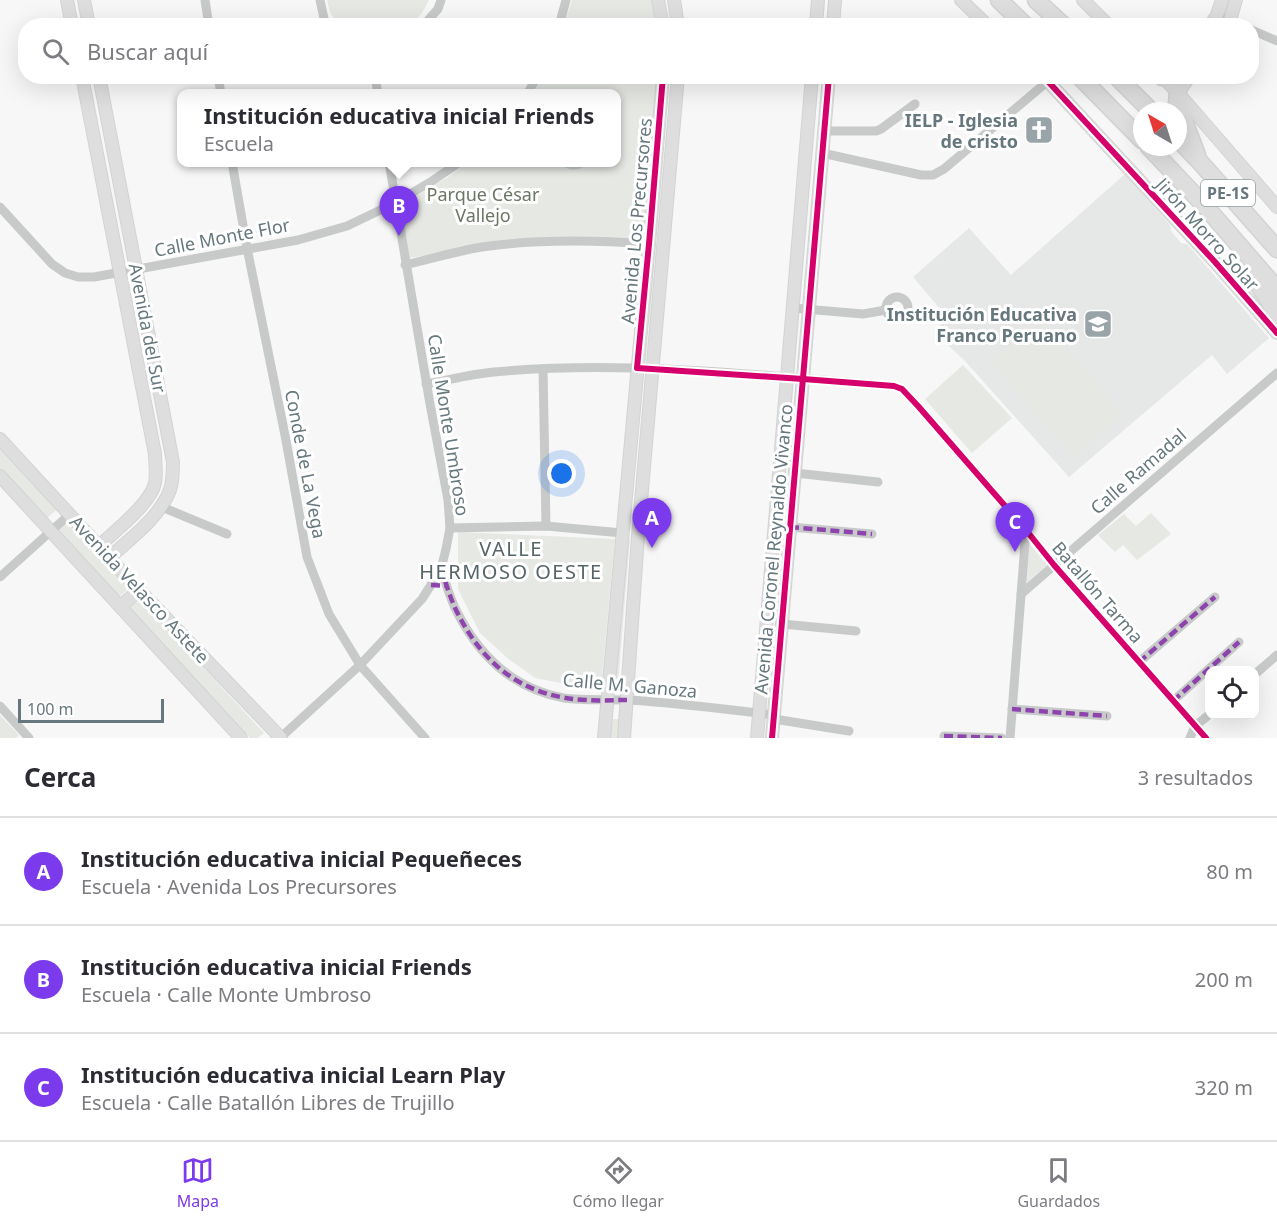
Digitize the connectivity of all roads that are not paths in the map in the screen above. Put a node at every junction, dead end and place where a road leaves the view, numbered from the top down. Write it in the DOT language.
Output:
graph roads {
  1 [pos="68,0"];
  2 [pos="84,0"];
  3 [pos="204,0"];
  4 [pos="320,0"];
  5 [pos="441,0"];
  6 [pos="566,0"];
  7 [pos="658,0"];
  8 [pos="674,0"];
  9 [pos="818,0"];
  10 [pos="836,0"];
  11 [pos="961,0"];
  12 [pos="999,0"];
  13 [pos="1036,0"];
  14 [pos="1083,0"];
  15 [pos="1222,0"];
  16 [pos="1236,0"];
  17 [pos="71,18"];
  18 [pos="88,18"];
  19 [pos="207,18"];
  20 [pos="324,18"];
  21 [pos="430,18"];
  22 [pos="561,18"];
  23 [pos="661,18"];
  24 [pos="677,18"];
  25 [pos="817,18"];
  26 [pos="834,18"];
  27 [pos="980,18"];
  28 [pos="1018,18"];
  29 [pos="1055,18"];
  30 [pos="1101,18"];
  31 [pos="1215,18"];
  32 [pos="1233,18"];
  33 [pos="1259,33"];
  34 [pos="1277,41"];
  35 [pos="84,84"];
  36 [pos="101,84"];
  37 [pos="662,84"];
  38 [pos="677,84"];
  39 [pos="811,84"];
  40 [pos="828,84"];
  41 [pos="1039,84"];
  42 [pos="1050,84"];
  43 [pos="1087,84"];
  44 [pos="1124,84"];
  45 [pos="1169,84"];
  46 [pos="1184,84"];
  47 [pos="1178,93"];
  48 [pos="1141,102"];
  49 [pos="915,104"];
  50 [pos="824,131"];
  51 [pos="1133,131"];
  52 [pos="1187,148"];
  53 [pos="822,153"];
  54 [pos="1158,156"];
  55 [pos="1200,162"];
  56 [pos="233,167"];
  57 [pos="390,167"];
  58 [pos="452,167"];
  59 [pos="395,203"];
  60 [pos="1205,206"];
  61 [pos="0,207"];
  62 [pos="1277,207"];
  63 [pos="650,244"];
  64 [pos="247,248"];
  65 [pos="1277,249"];
  66 [pos="405,265"];
  67 [pos="137,270"];
  68 [pos="120,273"];
  69 [pos="1277,289"];
  70 [pos="793,308"];
  71 [pos="809,310"];
  72 [pos="886,310"];
  73 [pos="1277,318"];
  74 [pos="1277,333"];
  75 [pos="638,368"];
  76 [pos="652,368"];
  77 [pos="543,369"];
  78 [pos="1277,373"];
  79 [pos="787,377"];
  80 [pos="803,379"];
  81 [pos="426,384"];
  82 [pos="0,439"];
  83 [pos="795,473"];
  84 [pos="0,476"];
  85 [pos="878,482"];
  86 [pos="162,507"];
  87 [pos="70,514"];
  88 [pos="546,526"];
  89 [pos="790,527"];
  90 [pos="450,528"];
  91 [pos="1026,530"];
  92 [pos="52,531"];
  93 [pos="226,534"];
  94 [pos="622,534"];
  95 [pos="872,534"];
  96 [pos="99,546"];
  97 [pos="773,548"];
  98 [pos="789,549"];
  99 [pos="109,558"];
  100 [pos="1054,565"];
  101 [pos="441,569"];
  102 [pos="0,578"];
  103 [pos="430,585"];
  104 [pos="447,586"];
  105 [pos="139,590"];
  106 [pos="1021,594"];
  107 [pos="1215,597"];
  108 [pos="121,606"];
  109 [pos="782,624"];
  110 [pos="856,631"];
  111 [pos="1239,642"];
  112 [pos="1277,655"];
  113 [pos="1139,662"];
  114 [pos="360,665"];
  115 [pos="1259,671"];
  116 [pos="608,700"];
  117 [pos="627,700"];
  118 [pos="1173,701"];
  119 [pos="0,706"];
  120 [pos="1012,709"];
  121 [pos="759,713"];
  122 [pos="1107,716"];
  123 [pos="774,717"];
  124 [pos="1205,717"];
  125 [pos="1195,726"];
  126 [pos="849,731"];
  127 [pos="944,736"];
  128 [pos="27,737"];
  129 [pos="241,738"];
  130 [pos="273,738"];
  131 [pos="280,738"];
  132 [pos="425,738"];
  133 [pos="604,738"];
  134 [pos="624,738"];
  135 [pos="758,738"];
  136 [pos="772,738"];
  137 [pos="1002,738"];
  138 [pos="1010,738"];
  139 [pos="1190,738"];
  140 [pos="1206,738"];
  1 -- 17 [label="street"];
  2 -- 18 [label="street"];
  3 -- 19 [label="street"];
  4 -- 20 [label="street"];
  5 -- 21 [label="street"];
  6 -- 22 [label="street"];
  7 -- 23 [label="street"];
  8 -- 24 [label="street"];
  9 -- 25 [label="street"];
  10 -- 26 [label="street"];
  11 -- 27 [label="street"];
  12 -- 28 [label="highway"];
  13 -- 29 [label="highway"];
  14 -- 30 [label="street"];
  15 -- 31 [label="street"];
  16 -- 32 [label="street"];
  33 -- 34 [label="street"];
  35 -- 68 [label="street, Avenida del Sur"];
  36 -- 67 [label="street, Avenida del Sur"];
  37 -- 63 [label="street, Avenida Los Precursores"];
  38 -- 76 [label="street, Avenida Los Precursores"];
  39 -- 70 [label="street, Avenida Coronel Reynaldo Vivanco"];
  40 -- 50 [label="street, Avenida Coronel Reynaldo Vivanco"];
  41 -- 53 [label="street"];
  42 -- 74 [label="street, Jirón Morro Solar"];
  43 -- 51 [label="highway"];
  44 -- 48 [label="highway"];
  45 -- 47 [label="street"];
  46 -- 47 [label="street"];
  47 -- 55 [label="highway"];
  47 -- 62 [label="street"];
  49 -- 50 [label="street"];
  50 -- 53 [label="street, Avenida Coronel Reynaldo Vivanco"];
  52 -- 55 [label="highway, PE-1S"];
  53 -- 71 [label="street, Avenida Coronel Reynaldo Vivanco"];
  54 -- 60 [label="highway, PE-1S"];
  55 -- 65 [label="highway, PE-1S"];
  56 -- 64 [label="street, Conde de La Vega"];
  57 -- 59 [label="street, Calle Monte Umbroso"];
  58 -- 59 [label="street, Calle Monte Flor"];
  59 -- 64 [label="street, Calle Monte Flor"];
  59 -- 66 [label="street, Calle Monte Umbroso"];
  60 -- 69 [label="highway, PE-1S"];
  60 -- 73 [label="highway"];
  61 -- 68 [label="street, Calle Monte Flor"];
  63 -- 66 [label="street"];
  63 -- 75 [label="street, Avenida Los Precursores"];
  64 -- 67 [label="street, Calle Monte Flor"];
  64 -- 114 [label="street, Conde de La Vega"];
  66 -- 81 [label="street, Calle Monte Umbroso"];
  67 -- 68 [label="street, Calle Monte Flor"];
  67 -- 86 [label="street, Avenida del Sur"];
  68 -- 96 [label="street, Avenida del Sur"];
  70 -- 71 [label="street"];
  70 -- 79 [label="street, Avenida Coronel Reynaldo Vivanco"];
  71 -- 72 [label="street"];
  71 -- 80 [label="street, Avenida Coronel Reynaldo Vivanco"];
  75 -- 76 [label="street"];
  75 -- 77 [label="street"];
  75 -- 94 [label="street, Avenida Los Precursores"];
  76 -- 79 [label="street, Batallón Tarma"];
  76 -- 117 [label="street, Avenida Los Precursores"];
  77 -- 81 [label="street"];
  77 -- 88 [label="street"];
  78 -- 100 [label="street, Calle Ramadal"];
  79 -- 80 [label="street, Batallón Tarma"];
  79 -- 97 [label="street, Avenida Coronel Reynaldo Vivanco"];
  80 -- 83 [label="street, Avenida Coronel Reynaldo Vivanco"];
  80 -- 91 [label="street, Batallón Tarma"];
  81 -- 90 [label="street, Calle Monte Umbroso"];
  82 -- 87 [label="street, Avenida Velasco Astete"];
  83 -- 85 [label="street"];
  83 -- 89 [label="street, Avenida Coronel Reynaldo Vivanco"];
  84 -- 92 [label="street, Avenida Velasco Astete"];
  86 -- 93 [label="street"];
  86 -- 99 [label="street, Avenida del Sur"];
  87 -- 92 [label="street"];
  87 -- 96 [label="street, Avenida Velasco Astete"];
  88 -- 90 [label="street"];
  88 -- 94 [label="street"];
  89 -- 95 [label="street"];
  89 -- 98 [label="street, Avenida Coronel Reynaldo Vivanco"];
  90 -- 101 [label="street, Calle Monte Umbroso"];
  91 -- 100 [label="street, Batallón Tarma"];
  91 -- 106 [label="street"];
  92 -- 102 [label="street"];
  92 -- 108 [label="street, Avenida Velasco Astete"];
  94 -- 116 [label="street, Avenida Los Precursores"];
  96 -- 99 [label="street, Avenida Velasco Astete"];
  97 -- 98 [label="street"];
  97 -- 121 [label="street, Avenida Coronel Reynaldo Vivanco"];
  98 -- 109 [label="street, Avenida Coronel Reynaldo Vivanco"];
  99 -- 105 [label="street, Avenida Velasco Astete"];
  100 -- 106 [label="street, Calle Ramadal"];
  100 -- 113 [label="street, Batallón Tarma"];
  101 -- 103 [label="street, Calle Monte Umbroso"];
  101 -- 104 [label="street, Calle M. Ganoza"];
  103 -- 104 [label="street"];
  103 -- 114 [label="street, Calle Monte Umbroso"];
  104 -- 116 [label="street, Calle M. Ganoza"];
  105 -- 108 [label="street"];
  105 -- 131 [label="street, Avenida Velasco Astete"];
  106 -- 120 [label="street"];
  107 -- 113 [label="street"];
  108 -- 129 [label="street, Avenida Velasco Astete"];
  109 -- 110 [label="street"];
  109 -- 123 [label="street, Avenida Coronel Reynaldo Vivanco"];
  111 -- 118 [label="street"];
  112 -- 115 [label="street"];
  113 -- 118 [label="street, Batallón Tarma"];
  114 -- 131 [label="street, Calle Monte Umbroso"];
  114 -- 132 [label="street, Conde de La Vega"];
  116 -- 117 [label="street, Calle M. Ganoza"];
  116 -- 133 [label="street, Avenida Los Precursores"];
  117 -- 121 [label="street, Calle M. Ganoza"];
  117 -- 134 [label="street, Avenida Los Precursores"];
  118 -- 125 [label="street, Batallón Tarma"];
  119 -- 128 [label="street"];
  120 -- 122 [label="street"];
  120 -- 138 [label="street"];
  121 -- 123 [label="street, Calle M. Ganoza"];
  121 -- 135 [label="street, Avenida Coronel Reynaldo Vivanco"];
  123 -- 126 [label="street, Calle M. Ganoza"];
  123 -- 136 [label="street, Avenida Coronel Reynaldo Vivanco"];
  124 -- 125 [label="street"];
  125 -- 139 [label="street"];
  125 -- 140 [label="street, Batallón Tarma"];
  127 -- 137 [label="street"];
  130 -- 131 [label="street"];
}
